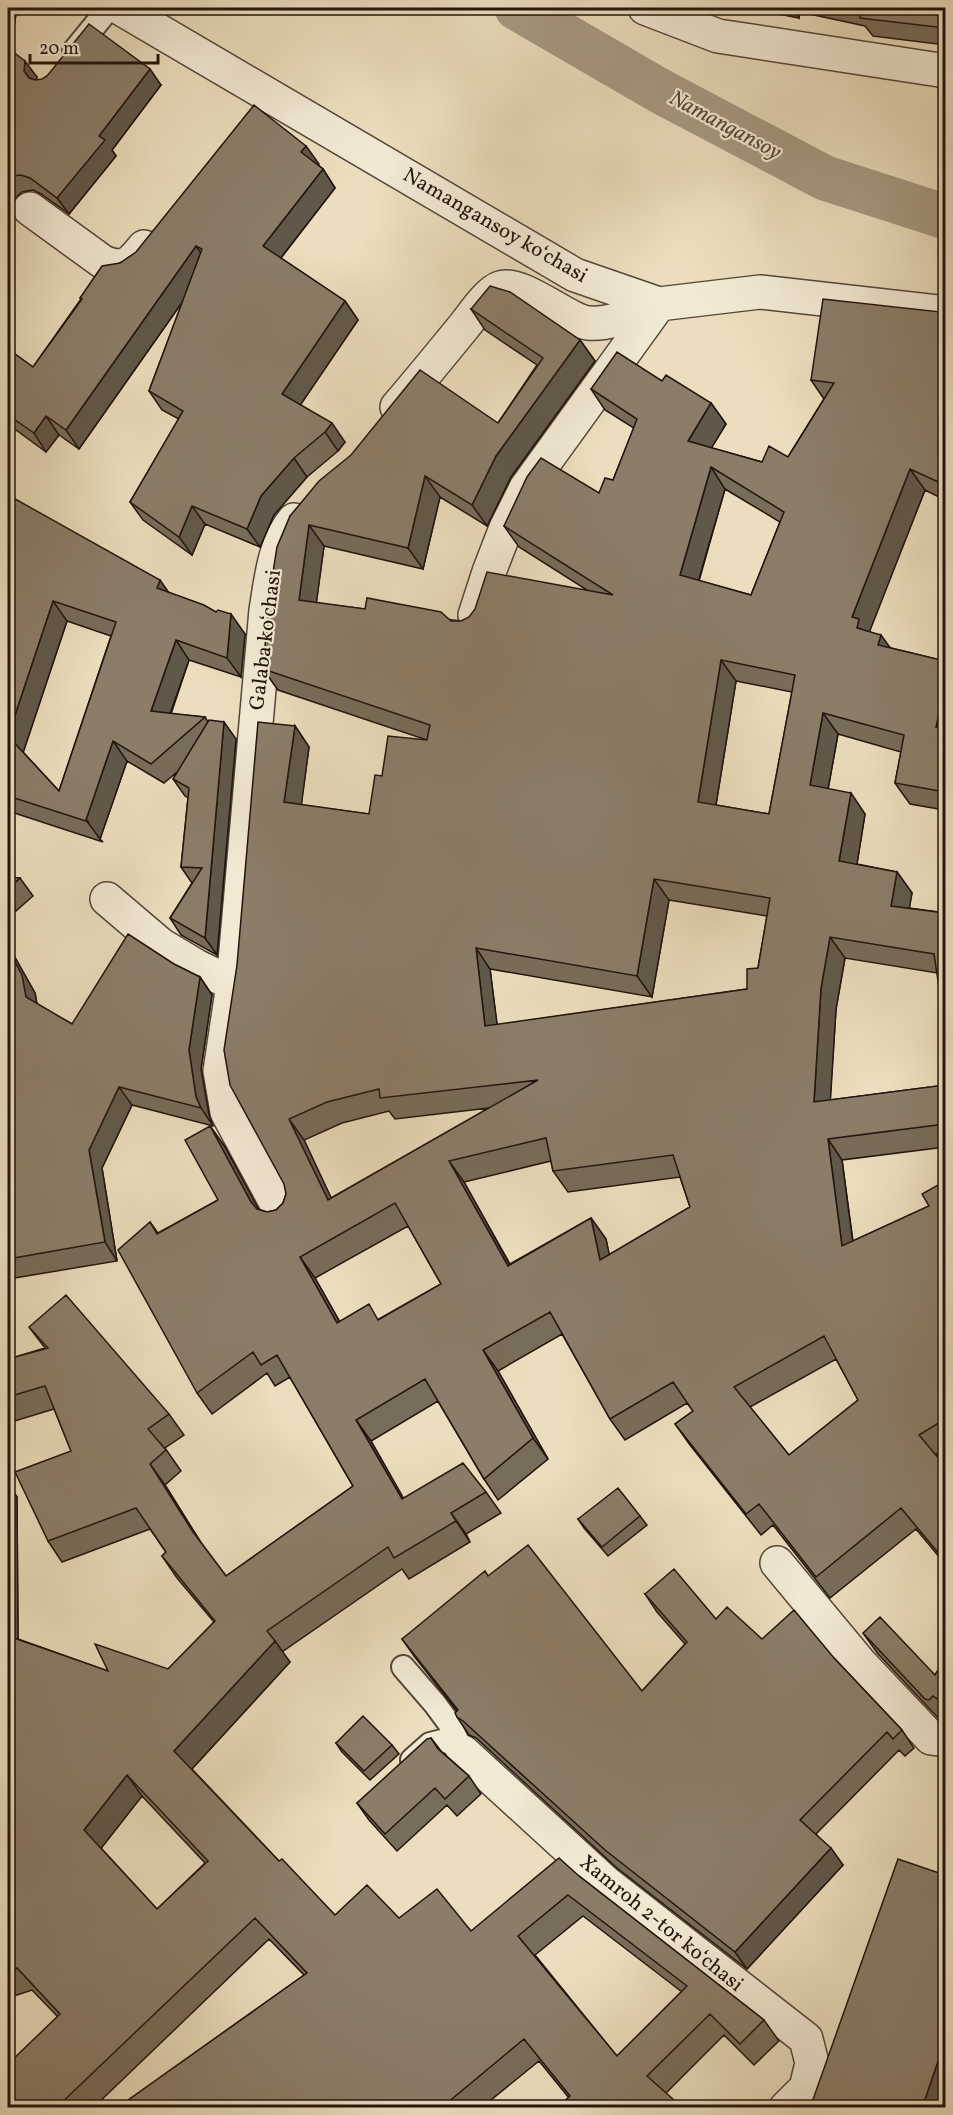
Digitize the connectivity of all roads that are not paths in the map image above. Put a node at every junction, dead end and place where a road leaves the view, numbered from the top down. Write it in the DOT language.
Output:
graph roads {
  1 [pos="109,8"];
  2 [pos="120,8"];
  3 [pos="645,8"];
  4 [pos="62,66"];
  5 [pos="945,71"];
  6 [pos="268,93"];
  7 [pos="246,121"];
  8 [pos="30,209"];
  9 [pos="164,222"];
  10 [pos="659,304"];
  11 [pos="945,313"];
  12 [pos="380,428"];
  13 [pos="314,497"];
  14 [pos="472,624"];
  15 [pos="107,899"];
  16 [pos="233,984"];
  17 [pos="282,1214"];
  18 [pos="777,1563"];
  19 [pos="403,1667"];
  20 [pos="945,1740"];
  21 [pos="463,1752"];
  22 [pos="399,1773"];
  23 [pos="786,2108"];
  1 -- 4 [label="lane"];
  2 -- 6 [label="street, Namangansoy koʻchasi"];
  3 -- 5 [label="street"];
  6 -- 7 [label="street"];
  6 -- 10 [label="street, Namangansoy koʻchasi"];
  8 -- 9 [label="street"];
  10 -- 11 [label="street, Namangansoy koʻchasi"];
  10 -- 12 [label="street"];
  10 -- 14 [label="street"];
  13 -- 16 [label="street, Galaba koʻchasi"];
  15 -- 16 [label="street"];
  16 -- 17 [label="street, Galaba koʻchasi"];
  18 -- 20 [label="street"];
  19 -- 21 [label="lane"];
  21 -- 22 [label="lane"];
  21 -- 23 [label="street, Xamroh 2-tor koʻchasi"];
}
